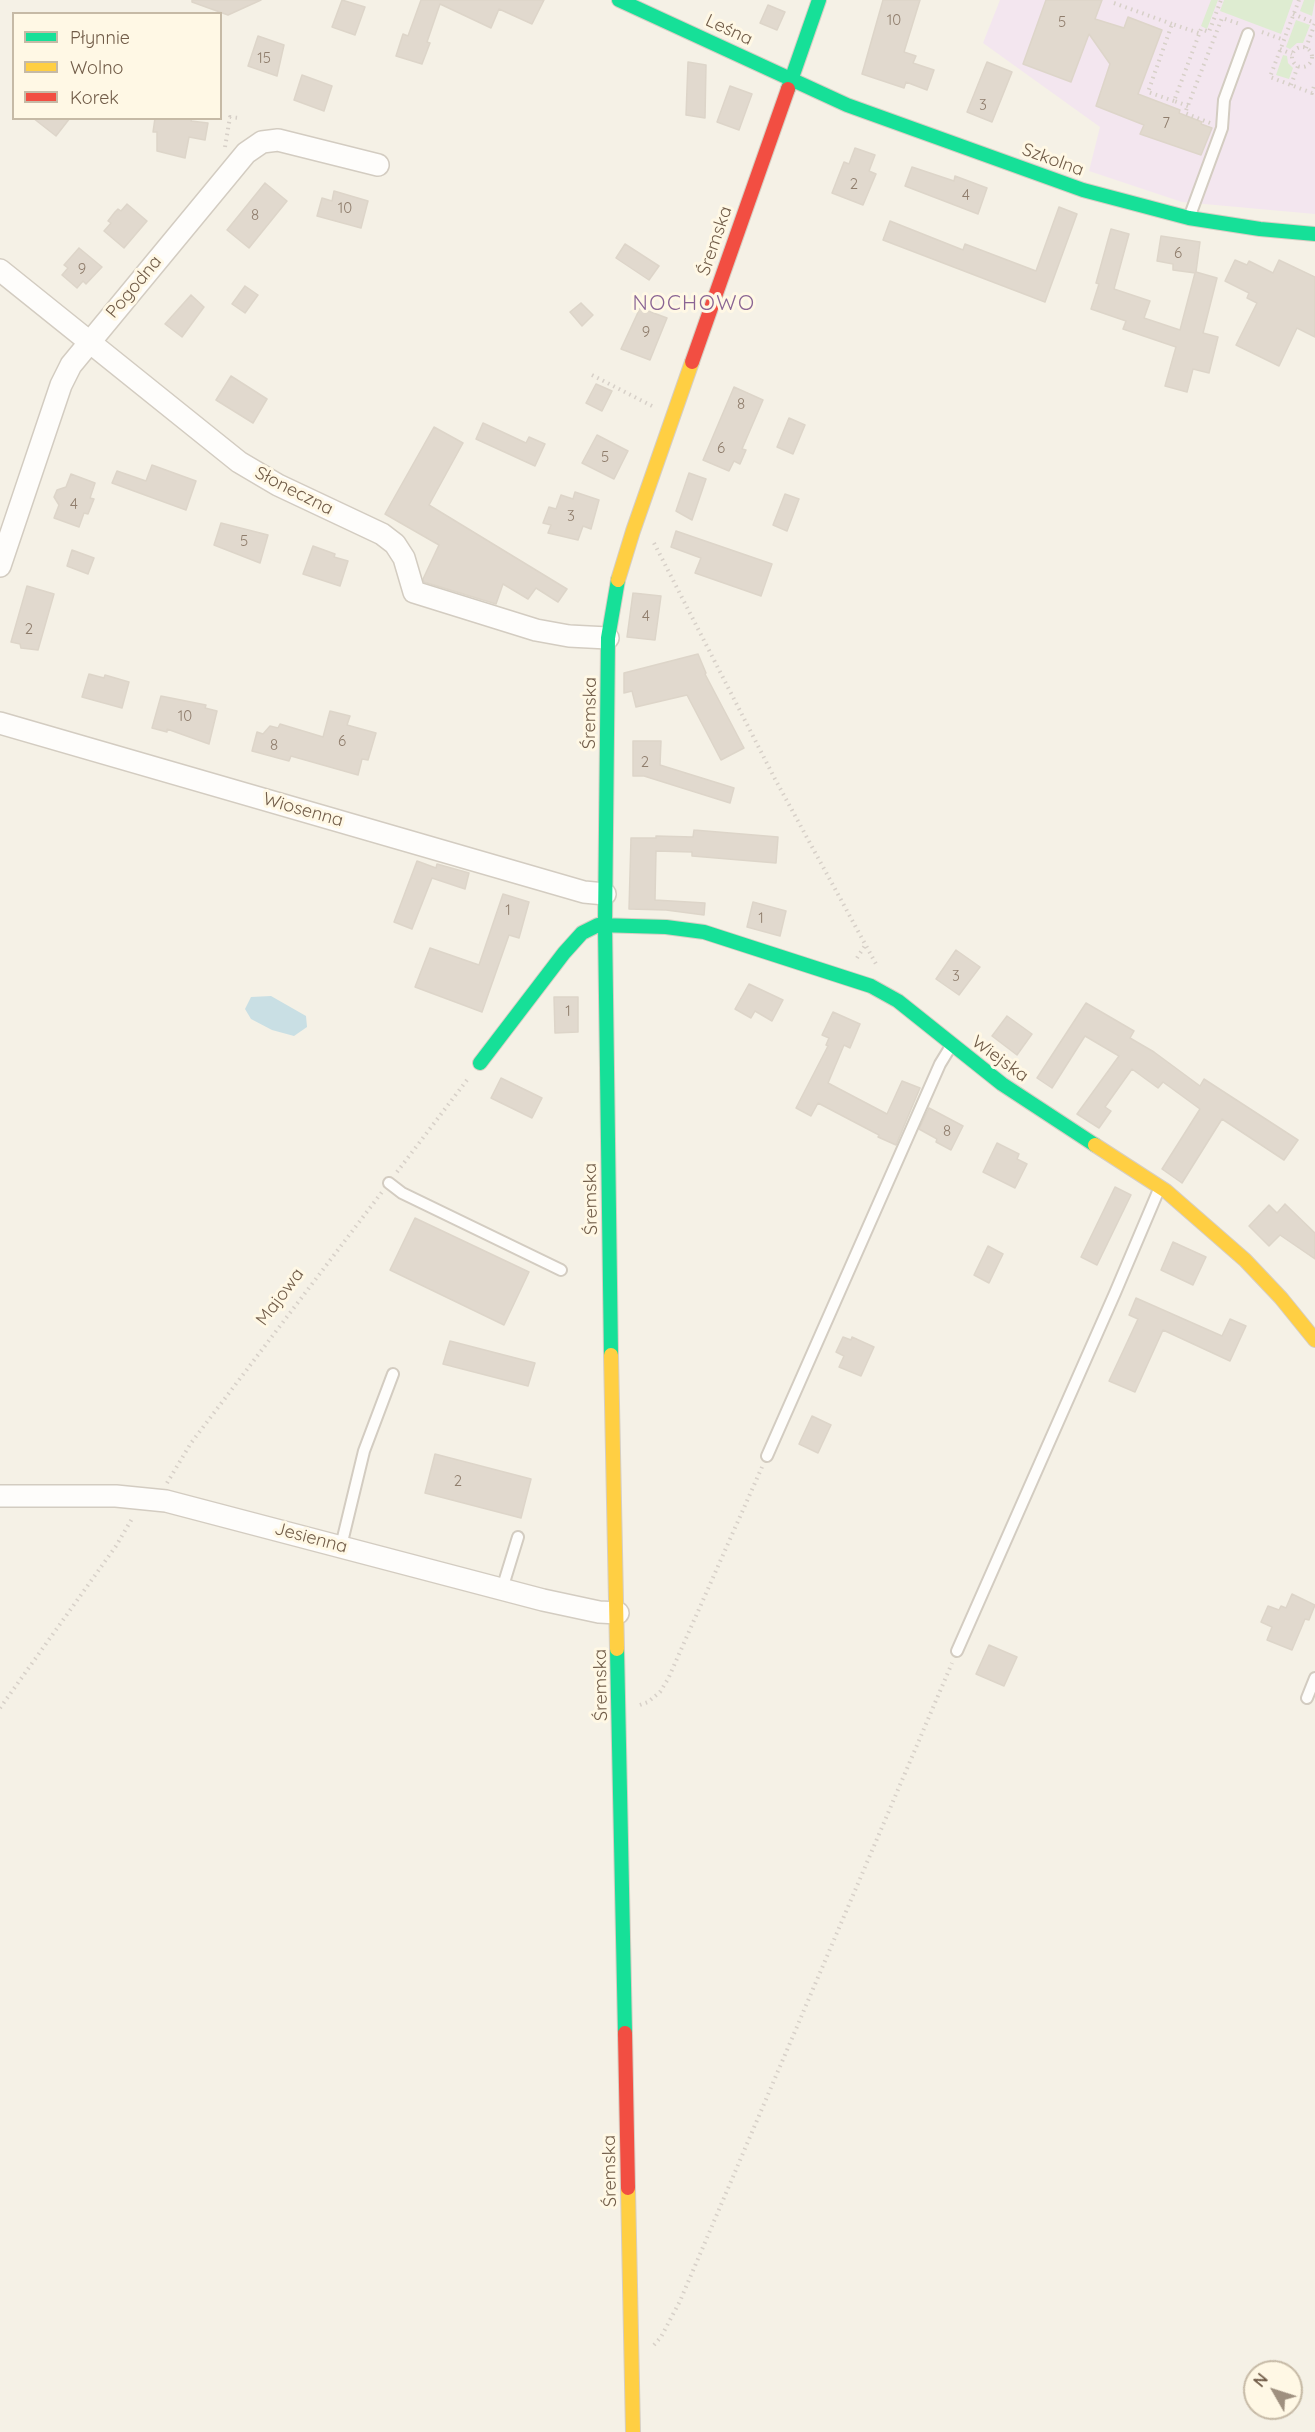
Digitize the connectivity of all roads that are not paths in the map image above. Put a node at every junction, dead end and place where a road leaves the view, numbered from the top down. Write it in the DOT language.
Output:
graph roads {
  1 [pos="619,0"];
  2 [pos="819,0"];
  3 [pos="1248,34"];
  4 [pos="791,79"];
  5 [pos="378,165"];
  6 [pos="1189,218"];
  7 [pos="1315,234"];
  8 [pos="0,270"];
  9 [pos="88,342"];
  10 [pos="0,566"];
  11 [pos="608,638"];
  12 [pos="0,723"];
  13 [pos="605,894"];
  14 [pos="605,925"];
  15 [pos="952,1046"];
  16 [pos="480,1063"];
  17 [pos="389,1183"];
  18 [pos="1160,1186"];
  19 [pos="561,1270"];
  20 [pos="1315,1340"];
  21 [pos="393,1374"];
  22 [pos="766,1456"];
  23 [pos="0,1496"];
  24 [pos="518,1537"];
  25 [pos="341,1546"];
  26 [pos="502,1589"];
  27 [pos="618,1613"];
  28 [pos="957,1651"];
  29 [pos="1315,1678"];
  30 [pos="1307,1698"];
  31 [pos="633,2432"];
  1 -- 4 [label="main road, Leśna"];
  2 -- 4 [label="main road, Śremska"];
  3 -- 6 [label="lane"];
  4 -- 6 [label="main road, Szkolna"];
  4 -- 11 [label="main road, Śremska"];
  5 -- 9 [label="street, Pogodna"];
  6 -- 7 [label="main road, Szkolna"];
  8 -- 9 [label="street, Słoneczna"];
  9 -- 10 [label="street, Pogodna"];
  9 -- 11 [label="street, Słoneczna"];
  11 -- 13 [label="main road, Śremska"];
  12 -- 13 [label="street, Wiosenna"];
  13 -- 14 [label="main road, Śremska"];
  14 -- 15 [label="main road, Wiejska"];
  14 -- 16 [label="main road"];
  14 -- 27 [label="main road, Śremska"];
  15 -- 18 [label="main road, Wiejska"];
  15 -- 22 [label="lane"];
  17 -- 19 [label="lane"];
  18 -- 20 [label="main road, Wiejska"];
  18 -- 28 [label="lane"];
  21 -- 25 [label="lane"];
  23 -- 25 [label="street, Jesienna"];
  24 -- 26 [label="lane"];
  25 -- 26 [label="street, Jesienna"];
  26 -- 27 [label="street, Jesienna"];
  27 -- 31 [label="main road, Śremska"];
  29 -- 30 [label="lane"];
}
